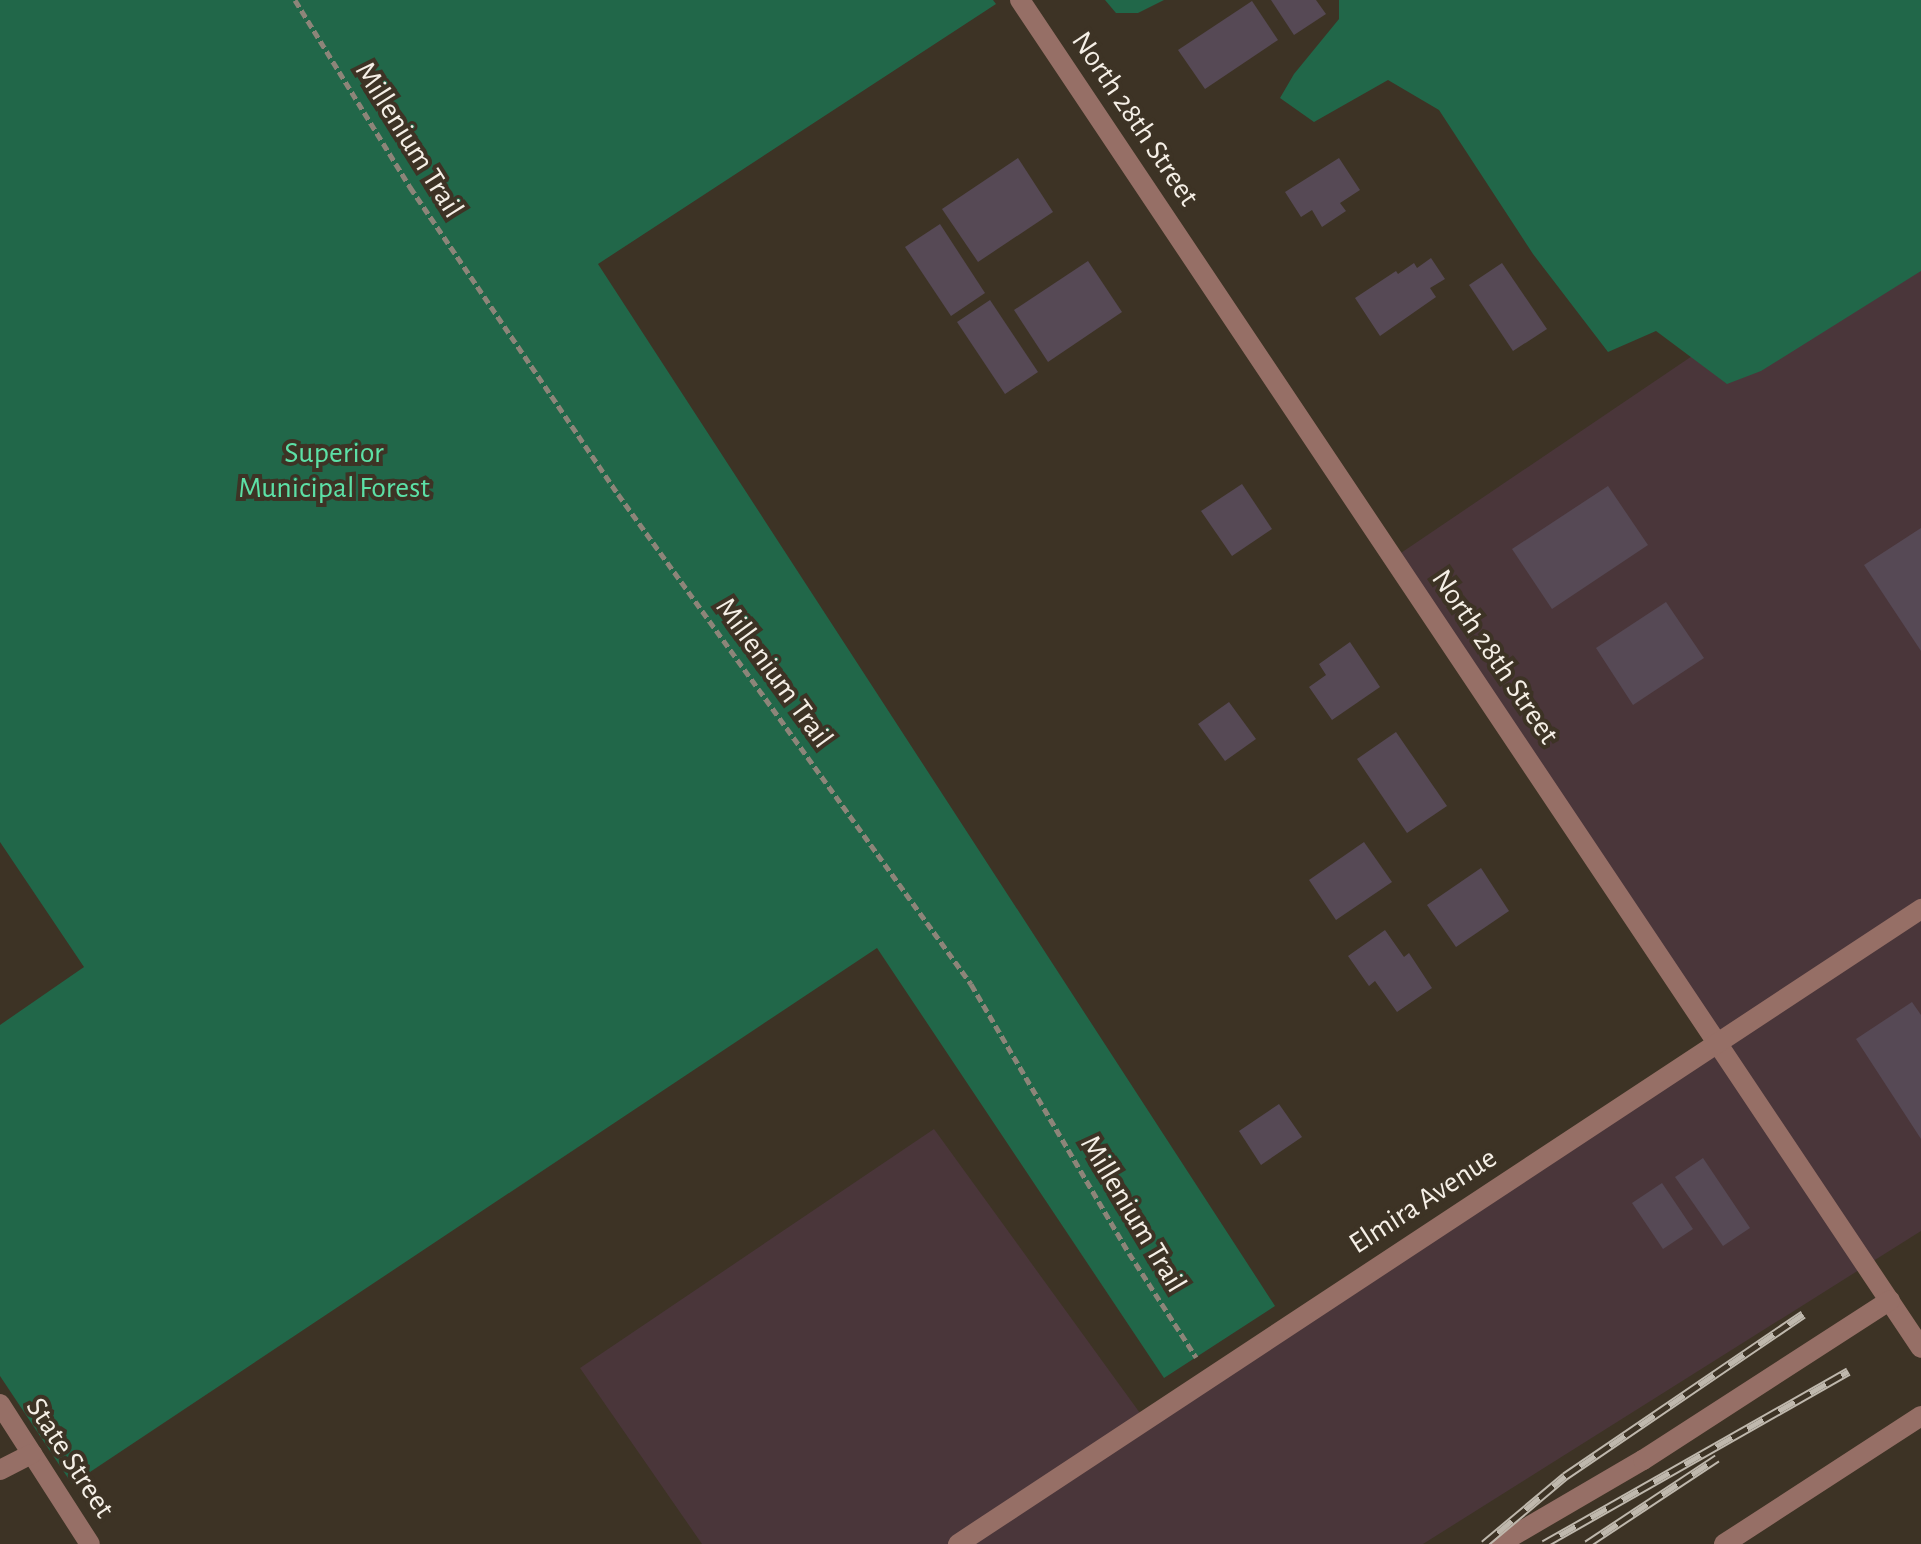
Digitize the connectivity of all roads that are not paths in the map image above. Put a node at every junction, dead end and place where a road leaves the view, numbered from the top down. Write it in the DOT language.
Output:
graph roads {
  1 [pos="1020,0"];
  2 [pos="1921,909"];
  3 [pos="1719,1042"];
  4 [pos="1890,1300"];
  5 [pos="1921,1348"];
  6 [pos="0,1404"];
  7 [pos="1921,1416"];
  8 [pos="32,1454"];
  9 [pos="0,1470"];
  10 [pos="90,1544"];
  11 [pos="958,1544"];
  12 [pos="1499,1544"];
  13 [pos="1724,1544"];
  1 -- 3 [label="street, North 28th Street"];
  2 -- 3 [label="street, Elmira Avenue"];
  3 -- 4 [label="street, North 28th Street"];
  3 -- 11 [label="street, Elmira Avenue"];
  4 -- 5 [label="street, North 28th Street"];
  4 -- 12 [label="street"];
  6 -- 8 [label="street, State Street"];
  7 -- 13 [label="street"];
  8 -- 9 [label="street"];
  8 -- 10 [label="street, State Street"];
}
